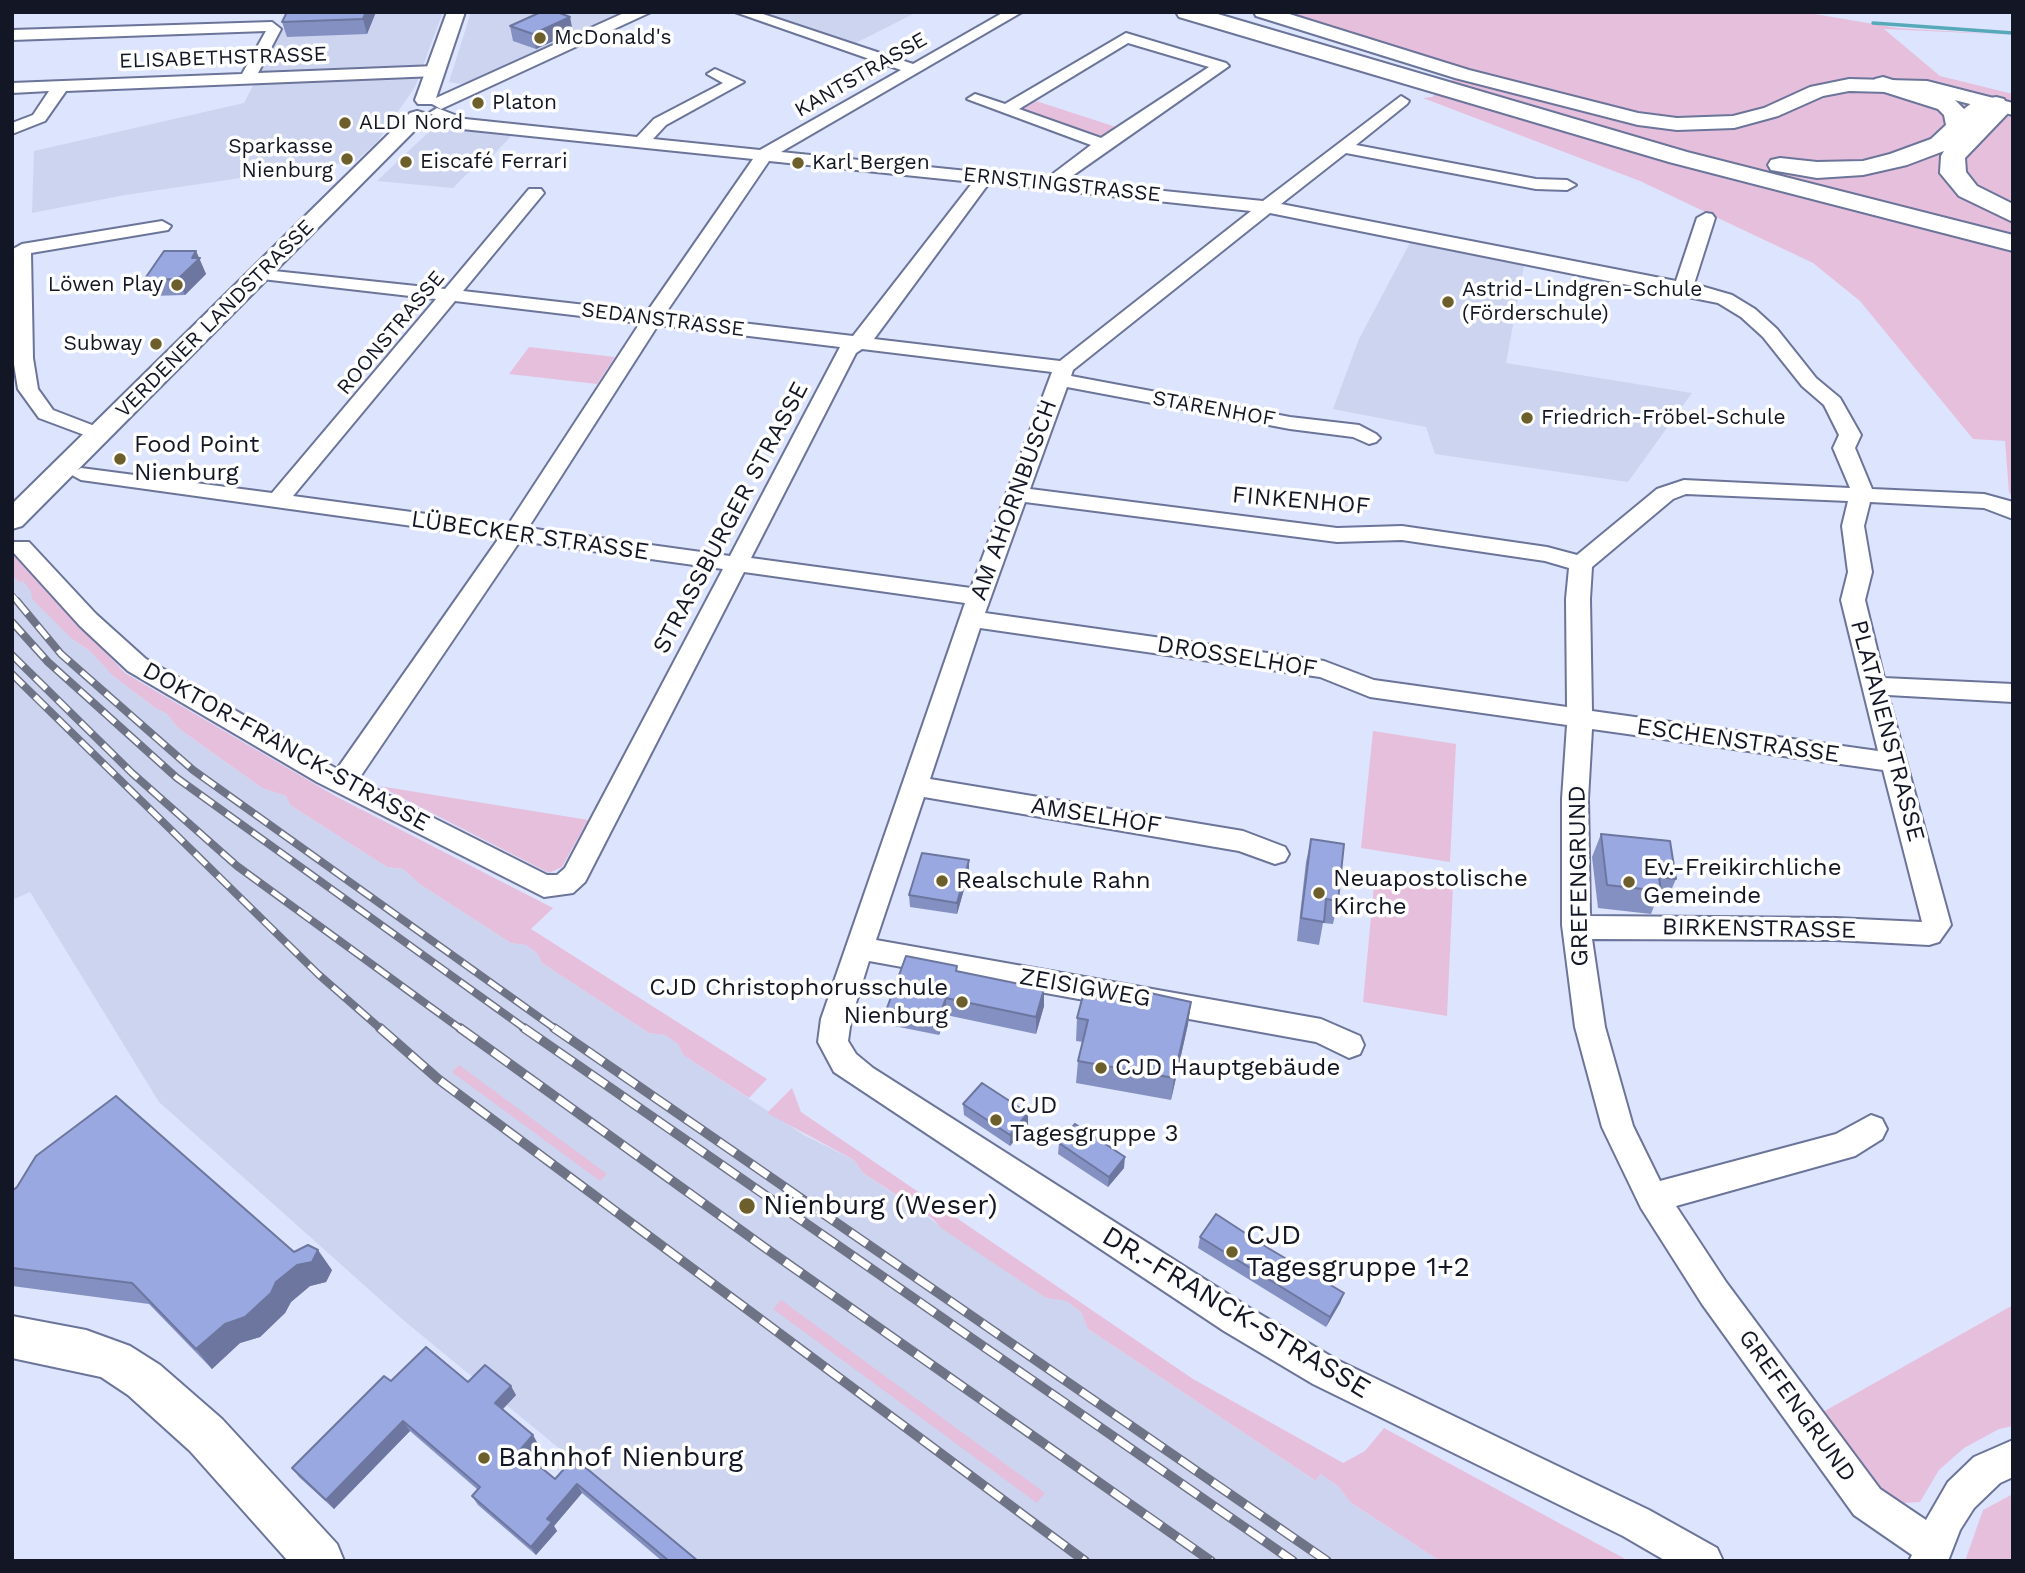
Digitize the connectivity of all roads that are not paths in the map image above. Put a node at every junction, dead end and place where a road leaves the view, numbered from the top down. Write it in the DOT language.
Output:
graph roads {
  1 [pos="456,12"];
  2 [pos="642,12"];
  3 [pos="742,12"];
  4 [pos="1015,12"];
  5 [pos="1186,12"];
  6 [pos="1216,12"];
  7 [pos="1263,12"];
  8 [pos="12,35"];
  9 [pos="913,69"];
  10 [pos="436,71"];
  11 [pos="715,74"];
  12 [pos="248,78"];
  13 [pos="1883,84"];
  14 [pos="61,86"];
  15 [pos="12,88"];
  16 [pos="975,99"];
  17 [pos="1401,101"];
  18 [pos="2004,106"];
  19 [pos="430,108"];
  20 [pos="1006,110"];
  21 [pos="12,129"];
  22 [pos="2005,135"];
  23 [pos="1962,136"];
  24 [pos="641,142"];
  25 [pos="1103,144"];
  26 [pos="1343,147"];
  27 [pos="1700,152"];
  28 [pos="765,154"];
  29 [pos="985,177"];
  30 [pos="1050,184"];
  31 [pos="1567,185"];
  32 [pos="535,193"];
  33 [pos="1821,195"];
  34 [pos="1268,206"];
  35 [pos="2013,214"];
  36 [pos="1706,218"];
  37 [pos="162,226"];
  38 [pos="2013,233"];
  39 [pos="2013,243"];
  40 [pos="2013,253"];
  41 [pos="262,272"];
  42 [pos="1683,288"];
  43 [pos="453,295"];
  44 [pos="652,319"];
  45 [pos="857,344"];
  46 [pos="1061,373"];
  47 [pos="98,434"];
  48 [pos="1369,438"];
  49 [pos="81,474"];
  50 [pos="1015,494"];
  51 [pos="1861,495"];
  52 [pos="279,499"];
  53 [pos="2013,512"];
  54 [pos="12,520"];
  55 [pos="514,533"];
  56 [pos="21,547"];
  57 [pos="1581,564"];
  58 [pos="736,565"];
  59 [pos="976,608"];
  60 [pos="1872,686"];
  61 [pos="2013,693"];
  62 [pos="1580,720"];
  63 [pos="1896,763"];
  64 [pos="342,783"];
  65 [pos="915,786"];
  66 [pos="1275,854"];
  67 [pos="544,886"];
  68 [pos="1576,925"];
  69 [pos="1937,925"];
  70 [pos="859,948"];
  71 [pos="834,1042"];
  72 [pos="1349,1045"];
  73 [pos="1871,1129"];
  74 [pos="1652,1198"];
  75 [pos="12,1337"];
  76 [pos="2013,1458"];
  77 [pos="1931,1554"];
  78 [pos="320,1561"];
  79 [pos="1704,1561"];
  1 -- 10 [label="main road, VERDENER LANDSTRASSE"];
  2 -- 19 [label="main road"];
  3 -- 9 [label="street"];
  4 -- 9 [label="street, KANTSTRASSE"];
  5 -- 33 [label="highway"];
  6 -- 27 [label="highway"];
  7 -- 13 [label="main road"];
  8 -- 12 [label="street"];
  9 -- 28 [label="street, KANTSTRASSE"];
  10 -- 12 [label="street, ELISABETHSTRASSE"];
  10 -- 19 [label="main road, VERDENER LANDSTRASSE"];
  11 -- 24 [label="street"];
  12 -- 14 [label="street, ELISABETHSTRASSE"];
  13 -- 18 [label="main road"];
  13 -- 23 [label="highway"];
  14 -- 15 [label="street, ELISABETHSTRASSE"];
  14 -- 21 [label="street"];
  16 -- 20 [label="street"];
  17 -- 26 [label="street, AM AHORNBUSCH"];
  18 -- 23 [label="highway"];
  19 -- 24 [label="street, ERNSTINGSTRASSE"];
  19 -- 41 [label="main road, VERDENER LANDSTRASSE"];
  20 -- 25 [label="street"];
  20 -- 25 [label="street"];
  22 -- 23 [label="highway"];
  23 -- 27 [label="highway"];
  23 -- 35 [label="highway"];
  24 -- 28 [label="street, ERNSTINGSTRASSE"];
  25 -- 30 [label="street"];
  26 -- 31 [label="street"];
  26 -- 34 [label="street, AM AHORNBUSCH"];
  27 -- 38 [label="highway"];
  28 -- 29 [label="street, ERNSTINGSTRASSE"];
  28 -- 44 [label="street"];
  29 -- 30 [label="street, ERNSTINGSTRASSE"];
  29 -- 45 [label="street, STRASSBURGER STRASSE"];
  30 -- 34 [label="street, ERNSTINGSTRASSE"];
  32 -- 43 [label="street, ROONSTRASSE"];
  33 -- 39 [label="highway"];
  33 -- 40 [label="highway"];
  34 -- 42 [label="street, ERNSTINGSTRASSE"];
  34 -- 46 [label="street, AM AHORNBUSCH"];
  36 -- 42 [label="street"];
  37 -- 47 [label="street"];
  41 -- 43 [label="street, SEDANSTRASSE"];
  41 -- 47 [label="main road, VERDENER LANDSTRASSE"];
  42 -- 51 [label="street, ERNSTINGSTRASSE"];
  43 -- 44 [label="street, SEDANSTRASSE"];
  43 -- 52 [label="street, ROONSTRASSE"];
  44 -- 45 [label="street, SEDANSTRASSE"];
  44 -- 55 [label="street"];
  45 -- 46 [label="street, SEDANSTRASSE"];
  45 -- 58 [label="street, STRASSBURGER STRASSE"];
  46 -- 48 [label="street, STARENHOF"];
  46 -- 50 [label="street, AM AHORNBUSCH"];
  47 -- 54 [label="main road, VERDENER LANDSTRASSE"];
  49 -- 52 [label="street, LÜBECKER STRASSE"];
  50 -- 57 [label="street, FINKENHOF"];
  50 -- 59 [label="street, AM AHORNBUSCH"];
  51 -- 53 [label="street"];
  51 -- 57 [label="street"];
  51 -- 60 [label="street, PLATANENSTRASSE"];
  52 -- 55 [label="street, LÜBECKER STRASSE"];
  55 -- 58 [label="street, LÜBECKER STRASSE"];
  55 -- 64 [label="street"];
  56 -- 64 [label="street, DOKTOR-FRANCK-STRASSE"];
  57 -- 62 [label="street, GREFENGRUND"];
  58 -- 59 [label="street, LÜBECKER STRASSE"];
  58 -- 67 [label="street, STRASSBURGER STRASSE"];
  59 -- 62 [label="street, DROSSELHOF"];
  59 -- 65 [label="street, AM AHORNBUSCH"];
  60 -- 61 [label="street"];
  60 -- 63 [label="street, PLATANENSTRASSE"];
  62 -- 63 [label="street, ESCHENSTRASSE"];
  62 -- 68 [label="street, GREFENGRUND"];
  63 -- 69 [label="street, PLATANENSTRASSE"];
  64 -- 67 [label="street, DOKTOR-FRANCK-STRASSE"];
  65 -- 66 [label="street, AMSELHOF"];
  65 -- 70 [label="street, AM AHORNBUSCH"];
  68 -- 69 [label="street, BIRKENSTRASSE"];
  68 -- 74 [label="street, GREFENGRUND"];
  70 -- 71 [label="street, AM AHORNBUSCH"];
  70 -- 72 [label="street, ZEISIGWEG"];
  71 -- 79 [label="street, DR.-FRANCK-STRASSE"];
  73 -- 74 [label="street"];
  74 -- 77 [label="street, GREFENGRUND"];
  75 -- 78 [label="main road"];
  76 -- 77 [label="street"];
}
